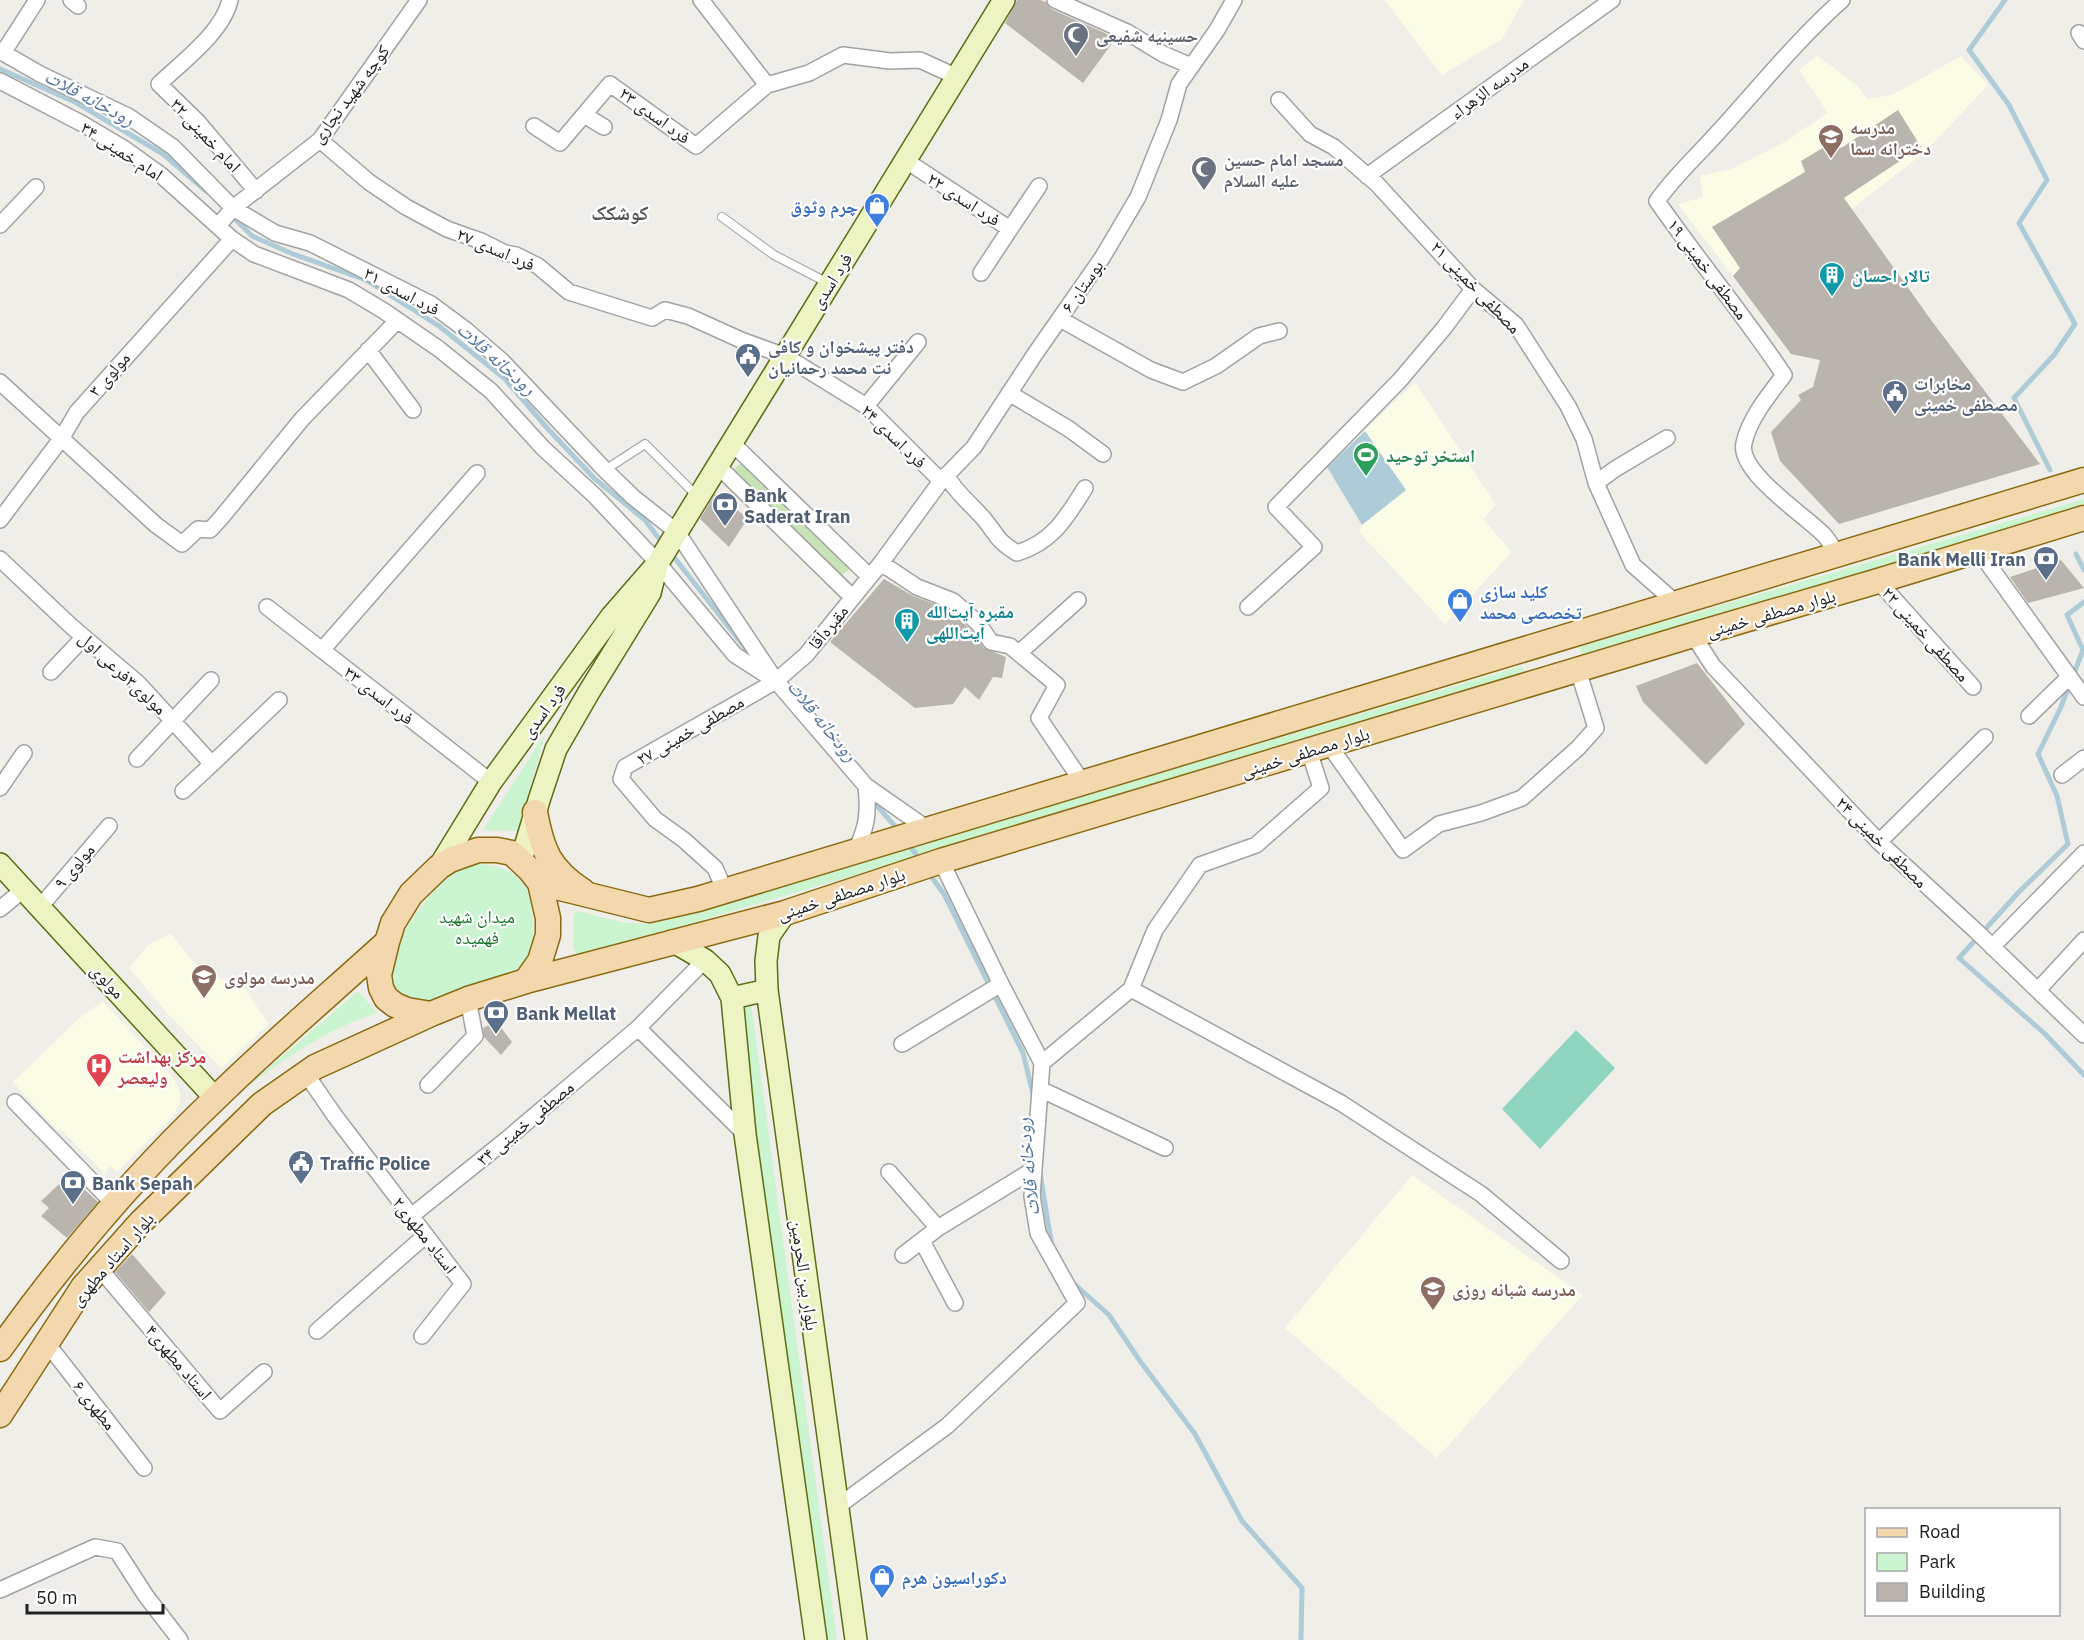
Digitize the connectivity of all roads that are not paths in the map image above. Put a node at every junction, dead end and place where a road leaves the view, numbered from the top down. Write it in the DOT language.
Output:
graph roads {
  1 [pos="37,0"];
  2 [pos="230,0"];
  3 [pos="419,0"];
  4 [pos="701,0"];
  5 [pos="1004,0"];
  6 [pos="1055,0"];
  7 [pos="1234,0"];
  8 [pos="1612,0"];
  9 [pos="1842,0"];
  10 [pos="2,52"];
  11 [pos="1191,66"];
  12 [pos="957,77"];
  13 [pos="0,81"];
  14 [pos="767,86"];
  15 [pos="1279,100"];
  16 [pos="584,114"];
  17 [pos="534,126"];
  18 [pos="604,127"];
  19 [pos="320,140"];
  20 [pos="905,160"];
  21 [pos="1367,176"];
  22 [pos="1039,186"];
  23 [pos="36,187"];
  24 [pos="256,191"];
  25 [pos="233,208"];
  26 [pos="722,217"];
  27 [pos="0,225"];
  28 [pos="218,226"];
  29 [pos="1010,229"];
  30 [pos="232,239"];
  31 [pos="981,273"];
  32 [pos="830,283"];
  33 [pos="1473,289"];
  34 [pos="1060,319"];
  35 [pos="397,321"];
  36 [pos="1279,331"];
  37 [pos="918,342"];
  38 [pos="368,350"];
  39 [pos="785,356"];
  40 [pos="0,382"];
  41 [pos="1009,393"];
  42 [pos="866,406"];
  43 [pos="413,410"];
  44 [pos="1667,438"];
  45 [pos="61,439"];
  46 [pos="736,448"];
  47 [pos="1103,454"];
  48 [pos="720,469"];
  49 [pos="605,470"];
  50 [pos="477,473"];
  51 [pos="944,478"];
  52 [pos="2084,480"];
  53 [pos="1596,483"];
  54 [pos="1085,488"];
  55 [pos="698,497"];
  56 [pos="2084,518"];
  57 [pos="0,520"];
  58 [pos="677,532"];
  59 [pos="1978,550"];
  60 [pos="1836,555"];
  61 [pos="885,556"];
  62 [pos="0,559"];
  63 [pos="658,563"];
  64 [pos="857,565"];
  65 [pos="869,576"];
  66 [pos="1878,582"];
  67 [pos="839,585"];
  68 [pos="852,597"];
  69 [pos="1078,600"];
  70 [pos="1676,603"];
  71 [pos="267,607"];
  72 [pos="1248,607"];
  73 [pos="1694,635"];
  74 [pos="84,637"];
  75 [pos="1542,644"];
  76 [pos="322,650"];
  77 [pos="1019,653"];
  78 [pos="1578,670"];
  79 [pos="51,672"];
  80 [pos="2069,677"];
  81 [pos="1551,678"];
  82 [pos="211,680"];
  83 [pos="776,681"];
  84 [pos="1973,687"];
  85 [pos="2084,697"];
  86 [pos="279,700"];
  87 [pos="2029,716"];
  88 [pos="173,720"];
  89 [pos="1985,737"];
  90 [pos="1319,748"];
  91 [pos="24,753"];
  92 [pos="2084,758"];
  93 [pos="137,759"];
  94 [pos="212,764"];
  95 [pos="2062,775"];
  96 [pos="491,782"];
  97 [pos="1083,783"];
  98 [pos="866,786"];
  99 [pos="0,788"];
  100 [pos="183,791"];
  101 [pos="535,812"];
  102 [pos="109,826"];
  103 [pos="928,830"];
  104 [pos="1879,842"];
  105 [pos="855,852"];
  106 [pos="2084,853"];
  107 [pos="521,860"];
  108 [pos="940,862"];
  109 [pos="0,864"];
  110 [pos="439,867"];
  111 [pos="540,883"];
  112 [pos="23,890"];
  113 [pos="725,891"];
  114 [pos="592,897"];
  115 [pos="40,907"];
  116 [pos="0,909"];
  117 [pos="785,913"];
  118 [pos="2084,940"];
  119 [pos="672,941"];
  120 [pos="387,942"];
  121 [pos="1992,947"];
  122 [pos="705,960"];
  123 [pos="526,981"];
  124 [pos="1001,984"];
  125 [pos="1131,989"];
  126 [pos="767,990"];
  127 [pos="2038,990"];
  128 [pos="732,998"];
  129 [pos="468,999"];
  130 [pos="431,1014"];
  131 [pos="638,1028"];
  132 [pos="2084,1035"];
  133 [pos="902,1044"];
  134 [pos="1042,1063"];
  135 [pos="306,1074"];
  136 [pos="428,1085"];
  137 [pos="1040,1089"];
  138 [pos="215,1098"];
  139 [pos="15,1102"];
  140 [pos="746,1134"];
  141 [pos="1165,1148"];
  142 [pos="1033,1170"];
  143 [pos="889,1172"];
  144 [pos="114,1204"];
  145 [pos="410,1217"];
  146 [pos="938,1228"];
  147 [pos="426,1235"];
  148 [pos="922,1241"];
  149 [pos="903,1255"];
  150 [pos="1561,1261"];
  151 [pos="100,1269"];
  152 [pos="955,1303"];
  153 [pos="317,1331"];
  154 [pos="422,1336"];
  155 [pos="46,1342"];
  156 [pos="0,1349"];
  157 [pos="264,1372"];
  158 [pos="0,1415"];
  159 [pos="144,1468"];
  160 [pos="837,1507"];
  161 [pos="0,1590"];
  162 [pos="180,1640"];
  163 [pos="816,1640"];
  164 [pos="856,1640"];
  1 -- 10 [label="street"];
  2 -- 24 [label="street, امام خمینی ۳۲"];
  3 -- 19 [label="street, کوچه شهید ‌نجاری"];
  4 -- 14 [label="street"];
  5 -- 12 [label="main road, فرد اسدی"];
  6 -- 11 [label="street"];
  7 -- 11 [label="street, بوستان ۶"];
  8 -- 21 [label="street, مدرسه الزهراء"];
  9 -- 60 [label="street, مصطفی خمینی ۱۹"];
  10 -- 25 [label="street, امام خمینی ۳۴"];
  11 -- 34 [label="street, بوستان ۶"];
  12 -- 14 [label="street, فرد اسدی ۲۳"];
  12 -- 20 [label="main road, فرد اسدی"];
  13 -- 28 [label="street, امام خمینی ۳۴"];
  14 -- 16 [label="street, فرد اسدی ۲۳"];
  15 -- 21 [label="street, مصطفی خمینی ۲۱"];
  16 -- 17 [label="street, فرد اسدی ۲۳"];
  16 -- 18 [label="street"];
  19 -- 24 [label="street, کوچه شهید ‌نجاری"];
  19 -- 39 [label="street, فرد اسدی ۲۷"];
  20 -- 29 [label="street, فرد اسدی ۲۲"];
  20 -- 32 [label="main road, فرد اسدی"];
  21 -- 33 [label="street, مصطفی خمینی ۲۱"];
  22 -- 29 [label="street"];
  23 -- 27 [label="street"];
  24 -- 25 [label="street, کوچه شهید ‌نجاری"];
  25 -- 28 [label="street, کوچه شهید ‌نجاری"];
  25 -- 49 [label="street, فرد اسدی ۳۱"];
  26 -- 32 [label="lane"];
  28 -- 30 [label="street, امام خمینی ۳۴"];
  29 -- 31 [label="street, فرد اسدی ۲۲"];
  30 -- 35 [label="street, فرد اسدی ۳۱"];
  30 -- 45 [label="street, مولوی ۳"];
  32 -- 39 [label="main road, فرد اسدی"];
  33 -- 53 [label="street, مصطفی خمینی ۲۱"];
  33 -- 72 [label="street"];
  34 -- 36 [label="street"];
  34 -- 41 [label="street, بوستان ۶"];
  35 -- 38 [label="street"];
  35 -- 63 [label="street, فرد اسدی ۳۱"];
  37 -- 42 [label="street"];
  38 -- 43 [label="street"];
  38 -- 45 [label="street"];
  39 -- 42 [label="street, فرد اسدی ۲۴"];
  39 -- 46 [label="main road, فرد اسدی"];
  40 -- 45 [label="street"];
  41 -- 47 [label="street"];
  41 -- 51 [label="street, بوستان ۶"];
  42 -- 51 [label="street, فرد اسدی ۲۴"];
  44 -- 53 [label="street"];
  45 -- 57 [label="street, مولوی ۳"];
  46 -- 48 [label="main road, فرد اسدی"];
  46 -- 64 [label="street"];
  48 -- 55 [label="main road, فرد اسدی"];
  48 -- 67 [label="street, مقبره‌آقا"];
  49 -- 55 [label="lane"];
  49 -- 58 [label="street, فرد اسدی ۳۱"];
  50 -- 76 [label="street"];
  51 -- 54 [label="street, فرد اسدی ۲۴"];
  51 -- 61 [label="street, بوستان ۶"];
  52 -- 60 [label="main road, بلوار مصطفی خمینی"];
  53 -- 70 [label="street, مصطفی خمینی ۲۱"];
  55 -- 58 [label="main road, فرد اسدی"];
  56 -- 59 [label="main road, بلوار مصطفی خمینی"];
  58 -- 63 [label="main road, فرد اسدی"];
  58 -- 83 [label="street, فرد اسدی ۳۱"];
  59 -- 66 [label="main road, بلوار مصطفی خمینی"];
  59 -- 80 [label="street"];
  60 -- 70 [label="main road, بلوار مصطفی خمینی"];
  61 -- 65 [label="street, مقبره‌آقا"];
  61 -- 77 [label="street"];
  62 -- 74 [label="street, مولوی۳فرعی اول"];
  63 -- 83 [label="street, فرد اسدی ۳۱"];
  63 -- 96 [label="main road, فرد اسدی"];
  63 -- 101 [label="main road, فرد اسدی"];
  64 -- 65 [label="street"];
  64 -- 67 [label="street, مقبره‌آقا"];
  65 -- 68 [label="street, مقبره‌آقا"];
  66 -- 73 [label="main road, بلوار مصطفی خمینی"];
  66 -- 84 [label="street, مصطفی خمینی ۲۲"];
  67 -- 68 [label="street, مقبره‌آقا"];
  68 -- 83 [label="street, مقبره‌آقا"];
  69 -- 77 [label="street"];
  70 -- 75 [label="main road, بلوار مصطفی خمینی"];
  71 -- 76 [label="street, فرد اسدی ۳۳"];
  73 -- 78 [label="main road, بلوار مصطفی خمینی"];
  73 -- 104 [label="street, مصطفی خمینی ۲۴"];
  74 -- 79 [label="street"];
  74 -- 88 [label="street, مولوی۳فرعی اول"];
  75 -- 81 [label="main road"];
  75 -- 97 [label="main road, بلوار مصطفی خمینی"];
  76 -- 96 [label="street, فرد اسدی ۳۳"];
  77 -- 97 [label="street"];
  78 -- 81 [label="main road, بلوار مصطفی خمینی"];
  78 -- 90 [label="street"];
  80 -- 85 [label="street"];
  80 -- 87 [label="street"];
  81 -- 90 [label="main road, بلوار مصطفی خمینی"];
  82 -- 88 [label="street"];
  83 -- 98 [label="street"];
  83 -- 113 [label="street, مصطفی خمینی ۲۷"];
  86 -- 94 [label="street"];
  88 -- 93 [label="street"];
  88 -- 94 [label="street, مولوی۳فرعی اول"];
  89 -- 104 [label="street"];
  90 -- 108 [label="main road, بلوار مصطفی خمینی"];
  90 -- 125 [label="street"];
  91 -- 99 [label="street"];
  92 -- 95 [label="street"];
  94 -- 100 [label="street"];
  96 -- 110 [label="main road, فرد اسدی"];
  97 -- 103 [label="main road, بلوار مصطفی خمینی"];
  98 -- 103 [label="street"];
  98 -- 105 [label="street"];
  101 -- 107 [label="main road, فرد اسدی"];
  101 -- 114 [label="main road"];
  102 -- 115 [label="street, مولوی ۹"];
  103 -- 105 [label="main road, بلوار مصطفی خمینی"];
  104 -- 121 [label="street, مصطفی خمینی ۲۴"];
  105 -- 113 [label="main road, بلوار مصطفی خمینی"];
  106 -- 121 [label="street"];
  107 -- 110 [label="main road"];
  107 -- 111 [label="main road"];
  108 -- 117 [label="main road, بلوار مصطفی خمینی"];
  108 -- 124 [label="street"];
  109 -- 112 [label="main road, مولوی"];
  110 -- 120 [label="main road"];
  111 -- 114 [label="main road, بلوار مصطفی خمینی"];
  111 -- 123 [label="main road"];
  112 -- 115 [label="main road, مولوی"];
  112 -- 116 [label="street"];
  113 -- 114 [label="main road, بلوار مصطفی خمینی"];
  115 -- 138 [label="main road, مولوی"];
  117 -- 119 [label="main road, بلوار مصطفی خمینی"];
  117 -- 126 [label="main road, بلوار بین الحرمین"];
  118 -- 127 [label="street"];
  119 -- 122 [label="main road"];
  119 -- 123 [label="main road, بلوار مصطفی خمینی"];
  120 -- 130 [label="main road"];
  120 -- 138 [label="main road, بلوار استاد مطهری"];
  121 -- 127 [label="street, مصطفی خمینی ۲۴"];
  122 -- 128 [label="main road"];
  122 -- 131 [label="street, مصطفی خمینی ۳۴"];
  123 -- 129 [label="main road"];
  124 -- 133 [label="street"];
  124 -- 134 [label="street"];
  125 -- 134 [label="street"];
  125 -- 150 [label="street"];
  126 -- 128 [label="main road"];
  126 -- 160 [label="main road, بلوار بین الحرمین"];
  127 -- 132 [label="street, مصطفی خمینی ۲۴"];
  128 -- 140 [label="main road"];
  129 -- 130 [label="main road"];
  129 -- 136 [label="street"];
  130 -- 135 [label="main road, بلوار استاد مطهری"];
  131 -- 140 [label="street"];
  131 -- 145 [label="street, مصطفی خمینی ۳۴"];
  134 -- 137 [label="street"];
  135 -- 145 [label="street, استاد مطهری۲"];
  135 -- 151 [label="main road, بلوار استاد مطهری"];
  137 -- 141 [label="street"];
  137 -- 142 [label="street"];
  138 -- 144 [label="main road, بلوار استاد مطهری"];
  139 -- 144 [label="street"];
  140 -- 163 [label="main road"];
  142 -- 146 [label="street"];
  142 -- 160 [label="street"];
  143 -- 146 [label="street"];
  144 -- 156 [label="main road, بلوار استاد مطهری"];
  145 -- 147 [label="street, استاد مطهری۲"];
  146 -- 148 [label="street"];
  147 -- 153 [label="street"];
  147 -- 154 [label="street, استاد مطهری۲"];
  148 -- 149 [label="street"];
  148 -- 152 [label="street"];
  151 -- 155 [label="main road, بلوار استاد مطهری"];
  151 -- 157 [label="street, استاد مطهری۴"];
  155 -- 158 [label="main road, بلوار استاد مطهری"];
  155 -- 159 [label="street, مطهری ۶"];
  160 -- 164 [label="main road, بلوار بین الحرمین"];
  161 -- 162 [label="street"];
}
